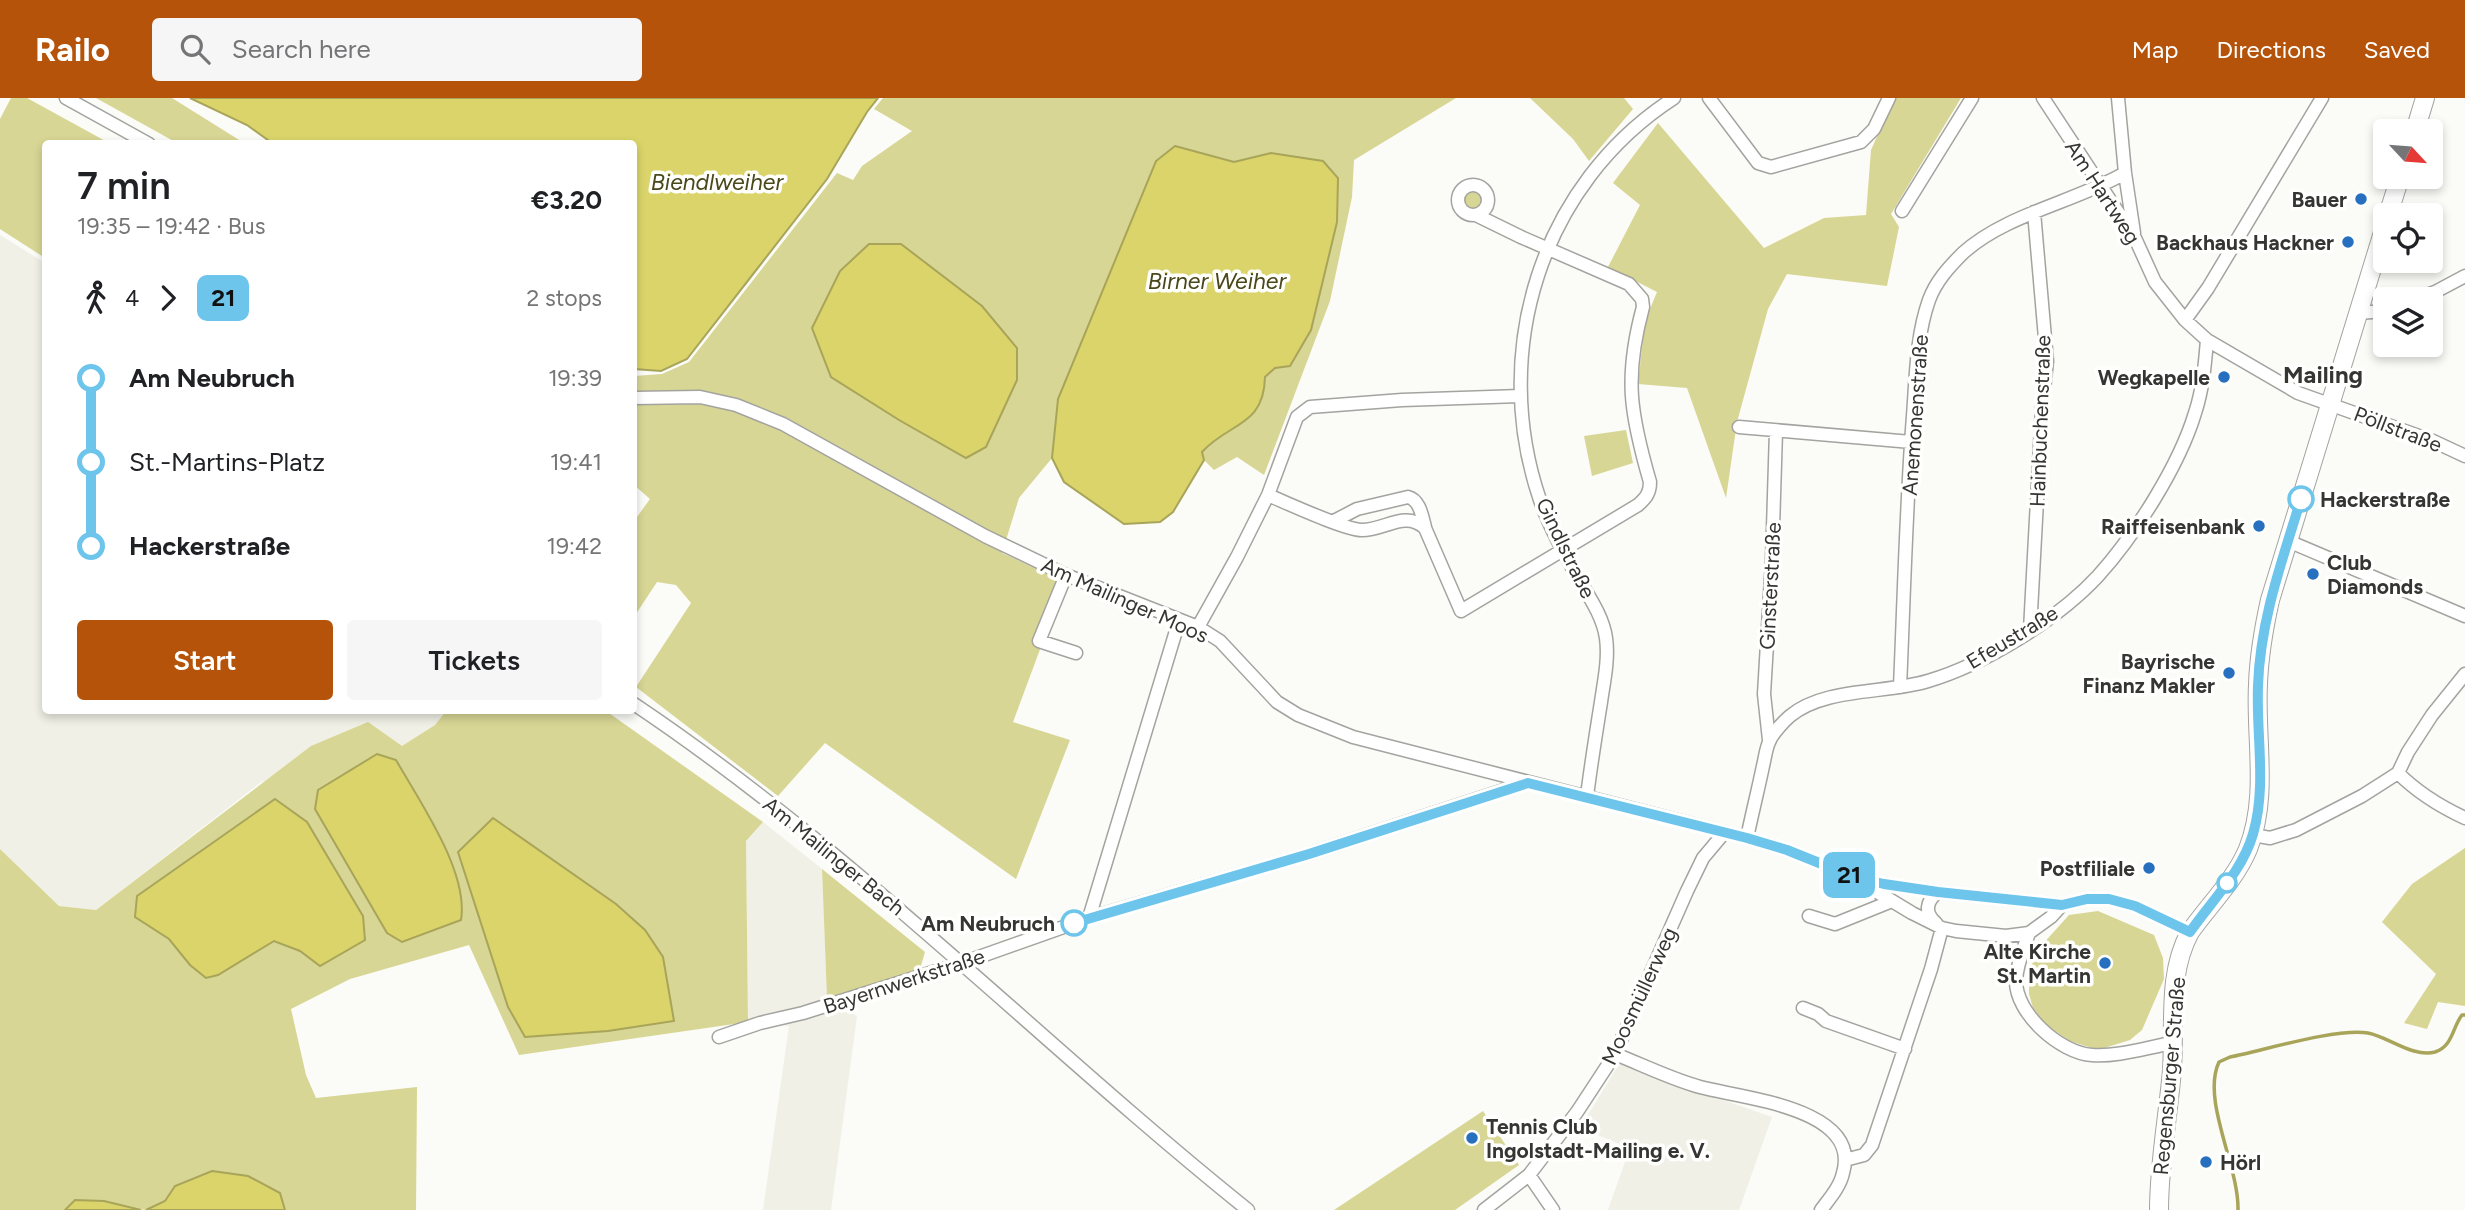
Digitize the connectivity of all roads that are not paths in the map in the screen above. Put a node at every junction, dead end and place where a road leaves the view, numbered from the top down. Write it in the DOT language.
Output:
graph roads {
  1 [pos="66,98"];
  2 [pos="1674,98"];
  3 [pos="1709,98"];
  4 [pos="1889,98"];
  5 [pos="1972,98"];
  6 [pos="2043,98"];
  7 [pos="2118,98"];
  8 [pos="2322,98"];
  9 [pos="2425,98"];
  10 [pos="2418,119"];
  11 [pos="142,140"];
  12 [pos="2124,173"];
  13 [pos="2100,187"];
  14 [pos="1902,211"];
  15 [pos="2034,212"];
  16 [pos="1476,215"];
  17 [pos="2135,238"];
  18 [pos="1547,248"];
  19 [pos="2373,265"];
  20 [pos="2465,276"];
  21 [pos="2443,288"];
  22 [pos="2373,312"];
  23 [pos="2358,313"];
  24 [pos="2185,320"];
  25 [pos="2207,340"];
  26 [pos="1520,396"];
  27 [pos="637,398"];
  28 [pos="2331,403"];
  29 [pos="1739,428"];
  30 [pos="1776,431"];
  31 [pos="1911,442"];
  32 [pos="2465,456"];
  33 [pos="1268,495"];
  34 [pos="1334,522"];
  35 [pos="1425,527"];
  36 [pos="2288,541"];
  37 [pos="1563,551"];
  38 [pos="1066,575"];
  39 [pos="2465,617"];
  40 [pos="1179,621"];
  41 [pos="1198,627"];
  42 [pos="2030,630"];
  43 [pos="1076,653"];
  44 [pos="2465,674"];
  45 [pos="1900,687"];
  46 [pos="637,706"];
  47 [pos="1769,740"];
  48 [pos="2398,773"];
  49 [pos="1528,783"];
  50 [pos="1587,796"];
  51 [pos="2465,818"];
  52 [pos="1724,833"];
  53 [pos="2253,835"];
  54 [pos="1747,838"];
  55 [pos="1854,877"];
  56 [pos="1938,892"];
  57 [pos="1892,901"];
  58 [pos="2062,905"];
  59 [pos="1809,916"];
  60 [pos="1089,918"];
  61 [pos="1942,928"];
  62 [pos="2190,932"];
  63 [pos="2029,933"];
  64 [pos="962,963"];
  65 [pos="1803,1008"];
  66 [pos="719,1037"];
  67 [pos="2173,1043"];
  68 [pos="1905,1048"];
  69 [pos="1615,1054"];
  70 [pos="1845,1160"];
  71 [pos="1529,1175"];
  72 [pos="1248,1210"];
  73 [pos="1483,1210"];
  74 [pos="1553,1210"];
  75 [pos="1821,1210"];
  76 [pos="2159,1210"];
  1 -- 11 [label="street"];
  2 -- 18 [label="street, Gindlstraße"];
  3 -- 4 [label="street"];
  5 -- 14 [label="street"];
  6 -- 13 [label="street, Am Hartweg"];
  7 -- 12 [label="street"];
  8 -- 24 [label="street"];
  9 -- 10 [label="street"];
  12 -- 13 [label="street, Anemonenstraße"];
  12 -- 17 [label="street"];
  13 -- 15 [label="street, Anemonenstraße"];
  13 -- 17 [label="street, Am Hartweg"];
  15 -- 31 [label="street, Anemonenstraße"];
  15 -- 42 [label="street, Hainbuchenstraße"];
  16 -- 18 [label="street"];
  17 -- 24 [label="street, Am Hartweg"];
  18 -- 26 [label="street, Gindlstraße"];
  18 -- 37 [label="street"];
  19 -- 23 [label="street, Regensburger Straße"];
  20 -- 21 [label="street"];
  22 -- 23 [label="street"];
  23 -- 28 [label="street, Regensburger Straße"];
  24 -- 25 [label="street, Am Hartweg"];
  25 -- 28 [label="street, Am Hartweg"];
  25 -- 42 [label="street, Efeustraße"];
  26 -- 33 [label="street"];
  26 -- 37 [label="street, Gindlstraße"];
  27 -- 38 [label="street, Am Mailinger Moos"];
  28 -- 32 [label="street, Pöllstraße"];
  28 -- 36 [label="street, Regensburger Straße"];
  29 -- 30 [label="street"];
  30 -- 31 [label="street"];
  30 -- 47 [label="street, Ginsterstraße"];
  31 -- 45 [label="street, Anemonenstraße"];
  33 -- 34 [label="street"];
  33 -- 41 [label="street"];
  34 -- 35 [label="street"];
  34 -- 35 [label="street"];
  35 -- 37 [label="street"];
  36 -- 39 [label="street"];
  36 -- 53 [label="street, Regensburger Straße"];
  37 -- 50 [label="street, Gindlstraße"];
  38 -- 40 [label="street, Am Mailinger Moos"];
  38 -- 43 [label="street"];
  40 -- 41 [label="street, Am Mailinger Moos"];
  40 -- 60 [label="street"];
  41 -- 49 [label="street, Am Mailinger Moos"];
  42 -- 45 [label="street, Efeustraße"];
  44 -- 48 [label="street"];
  45 -- 47 [label="street, Efeustraße"];
  46 -- 64 [label="street, Am Mailinger Bach"];
  47 -- 54 [label="street, Efeustraße"];
  48 -- 51 [label="street"];
  48 -- 53 [label="street"];
  49 -- 50 [label="street, Am Mailinger Moos"];
  49 -- 60 [label="street, Bayernwerkstraße"];
  50 -- 52 [label="street, Am Mailinger Moos"];
  52 -- 54 [label="street, Am Mailinger Moos"];
  52 -- 69 [label="street, Moosmüllerweg"];
  53 -- 62 [label="street, Regensburger Straße"];
  54 -- 55 [label="street, Am Mailinger Moos"];
  55 -- 56 [label="street, Am Mailinger Moos"];
  55 -- 57 [label="street, Am Mailinger Moos"];
  56 -- 58 [label="street, Am Mailinger Moos"];
  56 -- 61 [label="street"];
  57 -- 59 [label="street"];
  57 -- 61 [label="street, Am Mailinger Moos"];
  58 -- 62 [label="street, Am Mailinger Moos"];
  58 -- 63 [label="street, Am Mailinger Moos"];
  60 -- 64 [label="street, Bayernwerkstraße"];
  61 -- 63 [label="street, Am Mailinger Moos"];
  61 -- 68 [label="street"];
  62 -- 67 [label="street, Regensburger Straße"];
  63 -- 67 [label="street"];
  64 -- 66 [label="street, Bayernwerkstraße"];
  64 -- 72 [label="street, Am Mailinger Bach"];
  65 -- 68 [label="street"];
  67 -- 76 [label="street, Regensburger Straße"];
  68 -- 70 [label="street"];
  69 -- 70 [label="street"];
  69 -- 71 [label="street, Moosmüllerweg"];
  70 -- 75 [label="street"];
  71 -- 73 [label="street, Moosmüllerweg"];
  71 -- 74 [label="street"];
}
